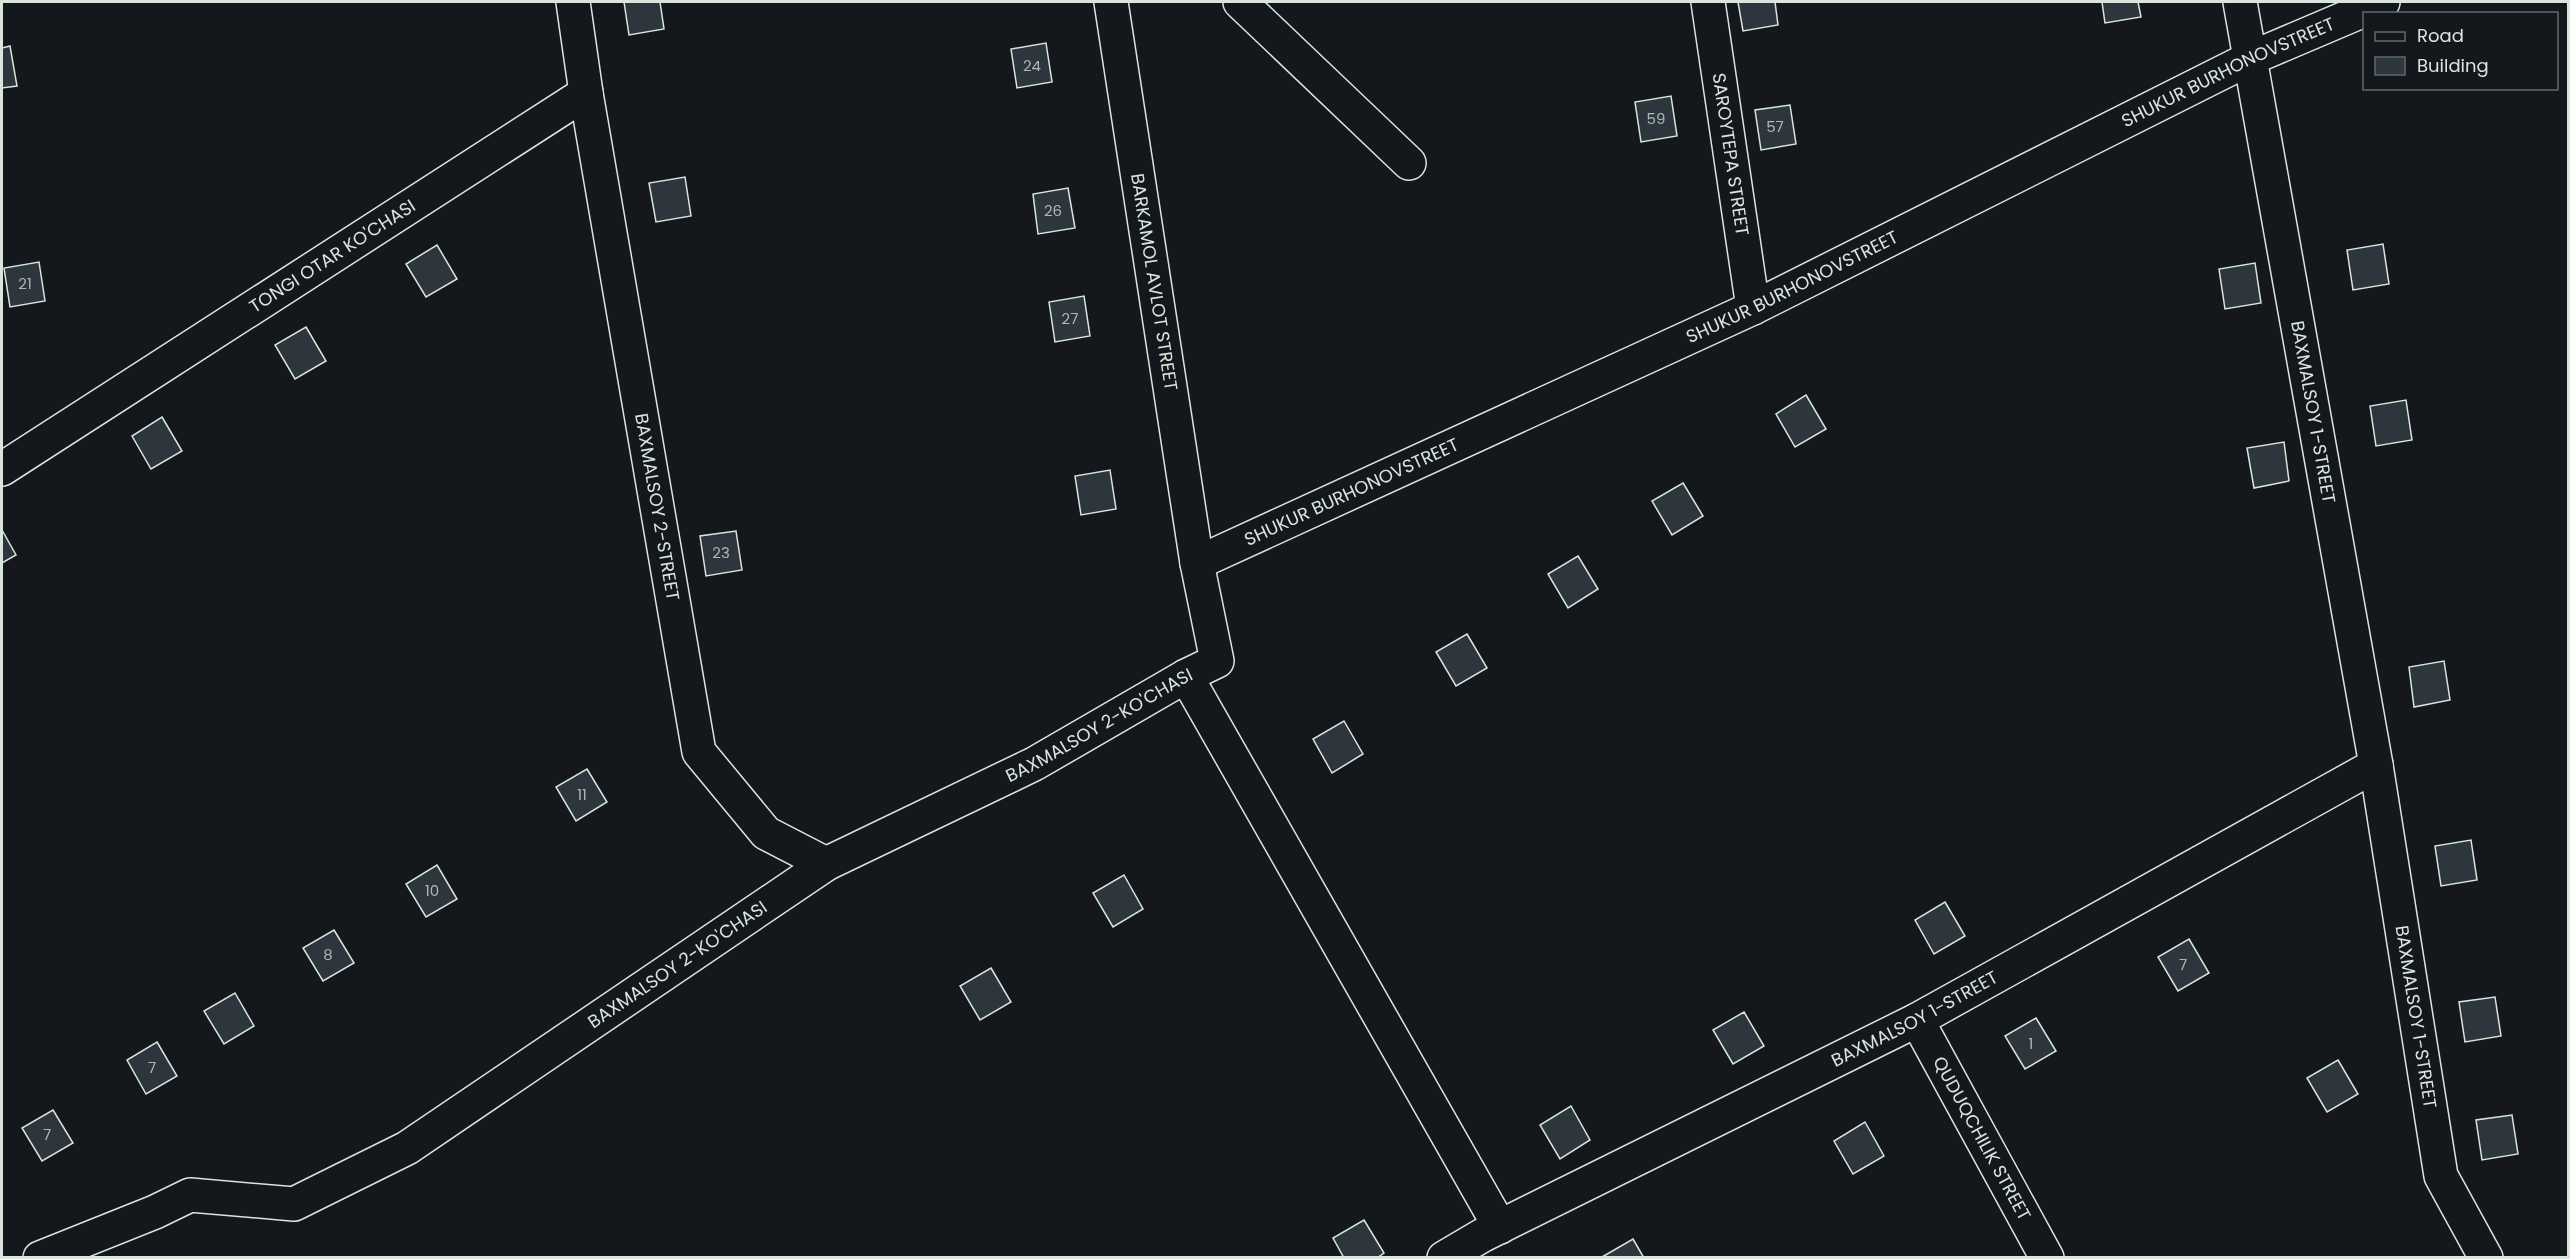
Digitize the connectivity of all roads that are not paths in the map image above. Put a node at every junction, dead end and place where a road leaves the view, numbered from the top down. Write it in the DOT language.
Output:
graph roads {
  1 [pos="573,2"];
  2 [pos="1111,2"];
  3 [pos="1240,2"];
  4 [pos="1708,2"];
  5 [pos="2240,2"];
  6 [pos="2383,2"];
  7 [pos="2249,59"];
  8 [pos="586,93"];
  9 [pos="1409,164"];
  10 [pos="1753,308"];
  11 [pos="2,461"];
  12 [pos="1197,563"];
  13 [pos="1186,676"];
  14 [pos="2376,765"];
  15 [pos="826,864"];
  16 [pos="1917,1020"];
  17 [pos="1493,1240"];
  18 [pos="40,1257"];
  19 [pos="1444,1257"];
  20 [pos="2046,1257"];
  21 [pos="2486,1257"];
  1 -- 8 [label="street"];
  2 -- 12 [label="street, BARKAMOL AVLOT STREET"];
  3 -- 9 [label="street"];
  4 -- 10 [label="street, SAROYTEPA STREET"];
  5 -- 7 [label="street, BAXMALSOY 1-STREET"];
  6 -- 7 [label="street, SHUKUR BURHONOVSTREET"];
  7 -- 10 [label="street, SHUKUR BURHONOVSTREET"];
  7 -- 14 [label="street, BAXMALSOY 1-STREET"];
  8 -- 11 [label="street, TONGI OTAR KO'CHASI"];
  8 -- 15 [label="street, BAXMALSOY 2-STREET"];
  10 -- 12 [label="street, SHUKUR BURHONOVSTREET"];
  12 -- 13 [label="street, BAXMALSOY 2-KO'CHASI"];
  13 -- 15 [label="street, BAXMALSOY 2-KO'CHASI"];
  13 -- 17 [label="street"];
  14 -- 16 [label="street, BAXMALSOY 1-STREET"];
  14 -- 21 [label="street, BAXMALSOY 1-STREET"];
  15 -- 18 [label="street, BAXMALSOY 2-KO'CHASI"];
  16 -- 17 [label="street, BAXMALSOY 1-STREET"];
  16 -- 20 [label="street, QUDUQCHILIK STREET"];
  17 -- 19 [label="street, BAXMALSOY 1-STREET"];
}
